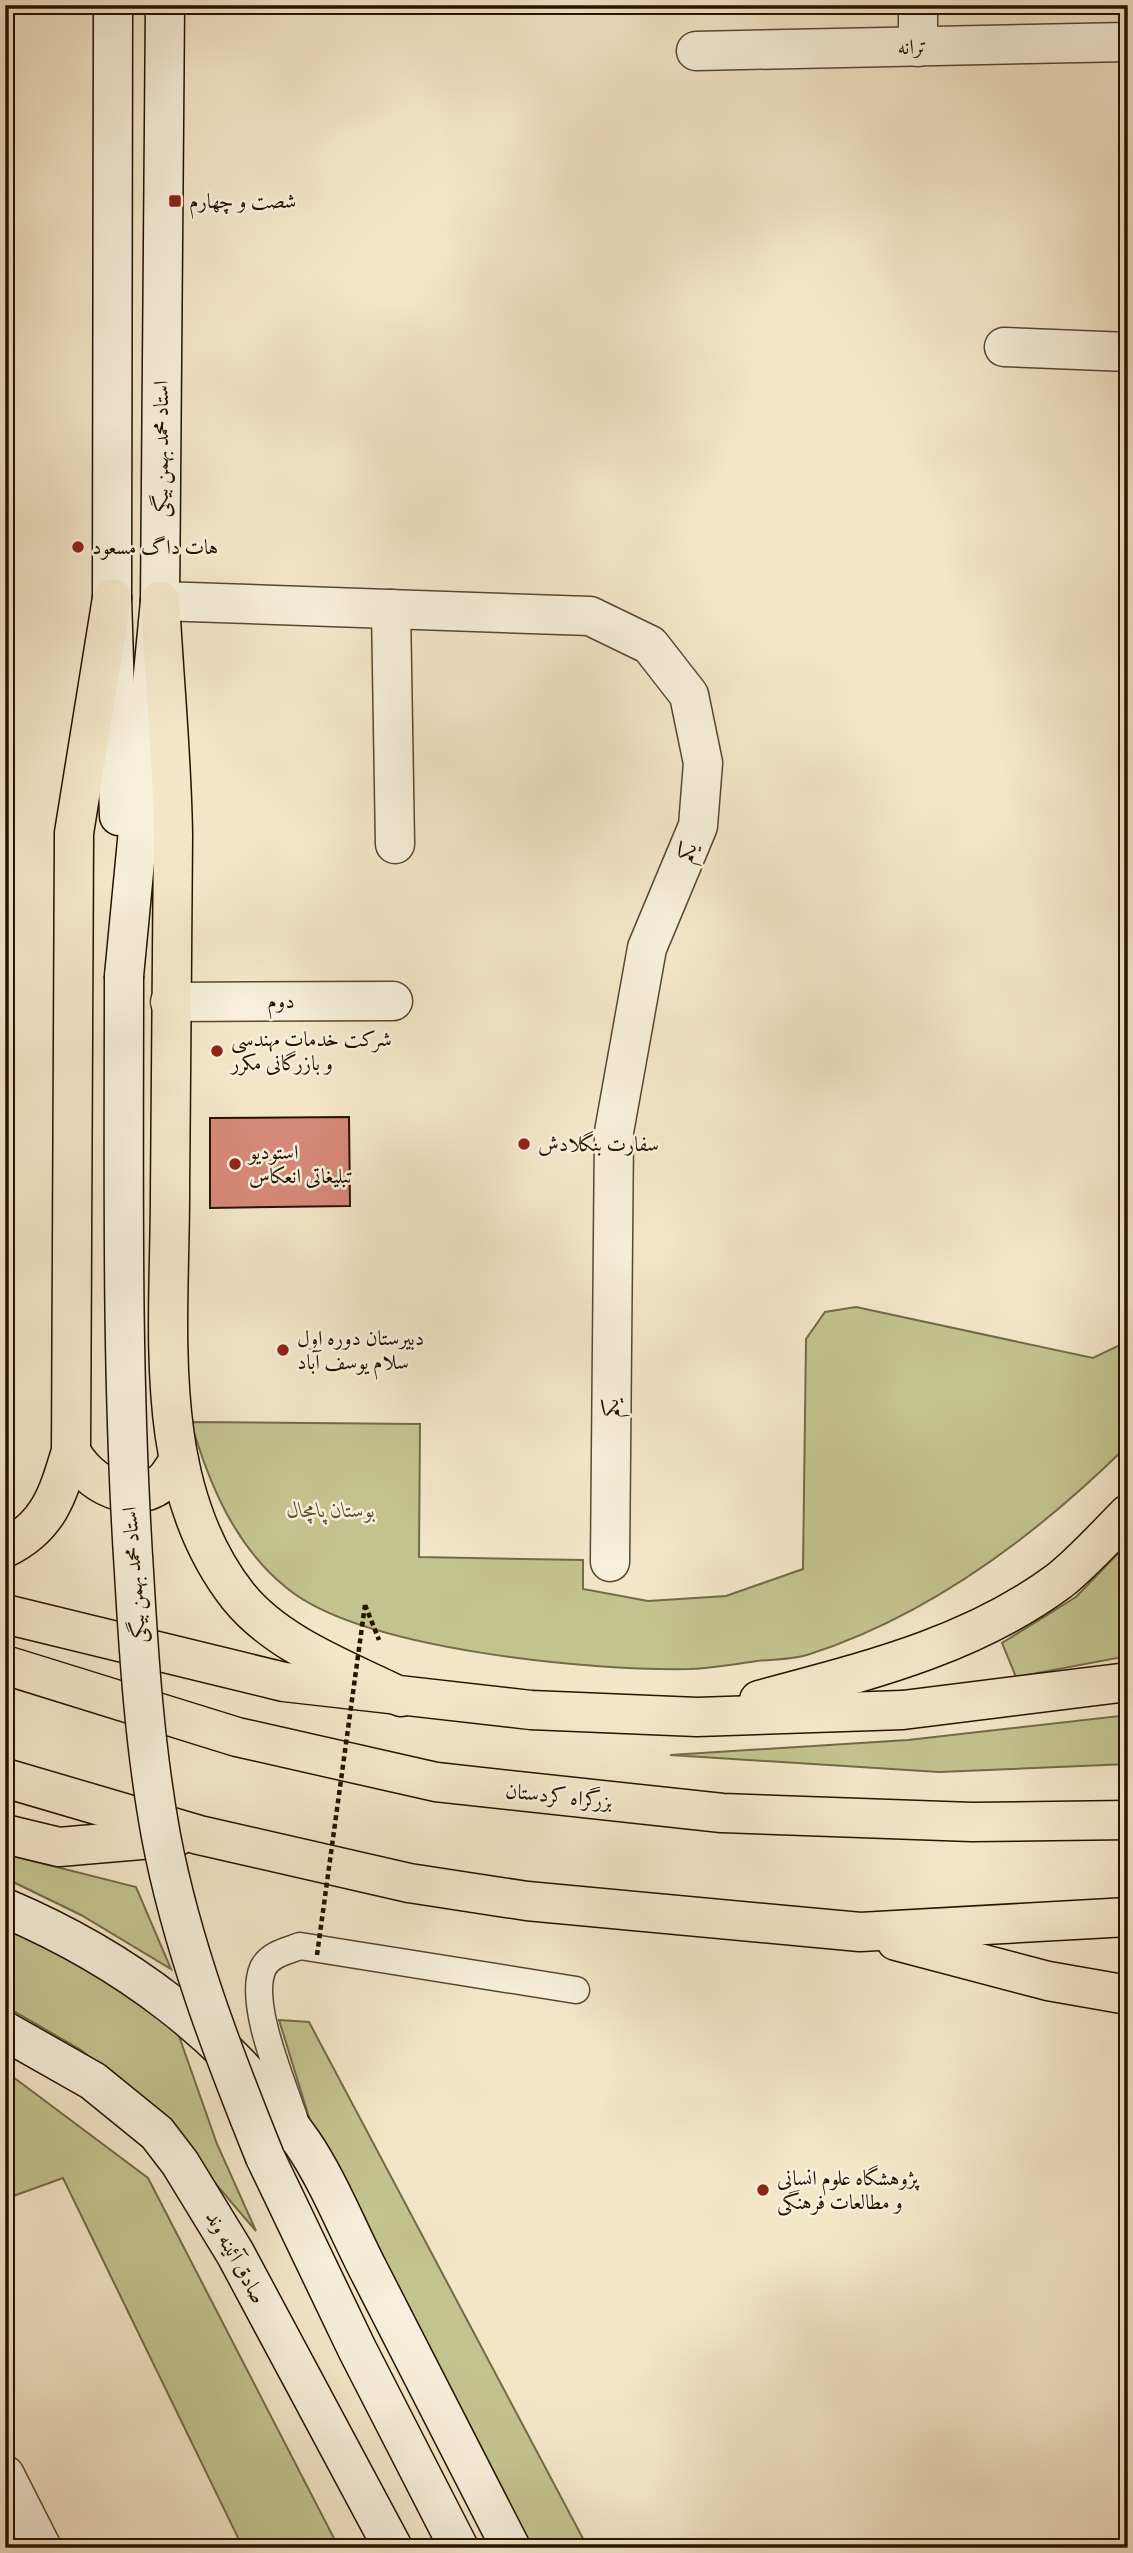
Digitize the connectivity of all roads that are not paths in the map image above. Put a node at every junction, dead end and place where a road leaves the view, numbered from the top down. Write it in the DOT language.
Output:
graph roads {
  1 [pos="113,5"];
  2 [pos="165,5"];
  3 [pos="918,5"];
  4 [pos="1128,42"];
  5 [pos="918,47"];
  6 [pos="696,51"];
  7 [pos="1004,347"];
  8 [pos="1128,352"];
  9 [pos="112,598"];
  10 [pos="160,601"];
  11 [pos="391,609"];
  12 [pos="395,844"];
  13 [pos="124,976"];
  14 [pos="393,1001"];
  15 [pos="170,1002"];
  16 [pos="71,1451"];
  17 [pos="179,1460"];
  18 [pos="1128,1514"];
  19 [pos="5,1548"];
  20 [pos="610,1562"];
  21 [pos="5,1614"];
  22 [pos="5,1665"];
  23 [pos="1128,1682"];
  24 [pos="401,1697"];
  25 [pos="697,1717"];
  26 [pos="5,1778"];
  27 [pos="1128,1820"];
  28 [pos="5,1834"];
  29 [pos="199,1835"];
  30 [pos="5,1908"];
  31 [pos="1128,1917"];
  32 [pos="860,1932"];
  33 [pos="576,1990"];
  34 [pos="1128,1995"];
  35 [pos="5,2031"];
  36 [pos="302,2143"];
  37 [pos="5,2474"];
  38 [pos="42,2548"];
  39 [pos="393,2548"];
  40 [pos="459,2548"];
  41 [pos="511,2548"];
  1 -- 9 [label="main road, استاد محمد بهمن بیگی"];
  2 -- 10 [label="main road, استاد محمد بهمن بیگی"];
  3 -- 5 [label="main road"];
  4 -- 5 [label="main road, ترانه"];
  5 -- 6 [label="main road, ترانه"];
  7 -- 8 [label="main road"];
  9 -- 13 [label="main road, استاد محمد بهمن بیگی"];
  9 -- 16 [label="highway"];
  10 -- 11 [label="main road, یکم"];
  10 -- 13 [label="main road, استاد محمد بهمن بیگی"];
  10 -- 15 [label="highway"];
  11 -- 12 [label="main road"];
  11 -- 20 [label="main road, یکم"];
  13 -- 40 [label="main road, استاد محمد بهمن بیگی, bridge"];
  14 -- 15 [label="main road, دوم"];
  15 -- 17 [label="highway"];
  16 -- 17 [label="highway"];
  16 -- 19 [label="highway"];
  17 -- 24 [label="highway"];
  18 -- 25 [label="highway"];
  21 -- 24 [label="highway"];
  22 -- 27 [label="highway, بزرگراه کردستان"];
  23 -- 25 [label="highway"];
  24 -- 25 [label="highway"];
  26 -- 29 [label="highway"];
  28 -- 29 [label="highway"];
  29 -- 32 [label="highway"];
  30 -- 36 [label="main road"];
  31 -- 32 [label="highway"];
  32 -- 34 [label="highway"];
  33 -- 36 [label="lane"];
  35 -- 39 [label="main road, صادق آئینه وند"];
  36 -- 41 [label="main road"];
  37 -- 38 [label="main road"];
}
